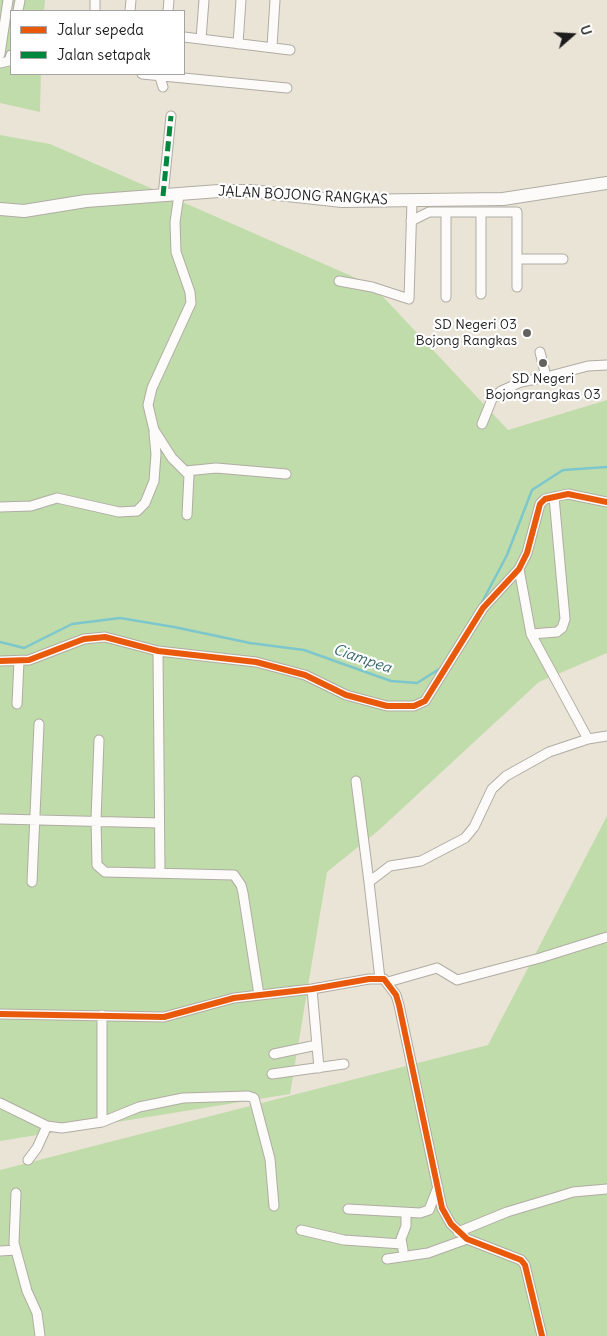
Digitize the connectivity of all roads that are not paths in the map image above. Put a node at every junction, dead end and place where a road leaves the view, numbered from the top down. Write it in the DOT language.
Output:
graph roads {
  1 [pos="8,0"];
  2 [pos="204,0"];
  3 [pos="241,0"];
  4 [pos="275,0"];
  5 [pos="185,37"];
  6 [pos="201,39"];
  7 [pos="238,44"];
  8 [pos="272,47"];
  9 [pos="290,50"];
  10 [pos="0,54"];
  11 [pos="159,75"];
  12 [pos="163,87"];
  13 [pos="287,88"];
  14 [pos="171,116"];
  15 [pos="607,184"];
  16 [pos="179,194"];
  17 [pos="164,196"];
  18 [pos="412,201"];
  19 [pos="0,209"];
  20 [pos="446,212"];
  21 [pos="481,212"];
  22 [pos="411,221"];
  23 [pos="517,258"];
  24 [pos="563,259"];
  25 [pos="339,281"];
  26 [pos="517,287"];
  27 [pos="482,294"];
  28 [pos="446,297"];
  29 [pos="540,352"];
  30 [pos="607,364"];
  31 [pos="546,377"];
  32 [pos="482,424"];
  33 [pos="154,430"];
  34 [pos="186,471"];
  35 [pos="286,474"];
  36 [pos="554,497"];
  37 [pos="607,502"];
  38 [pos="0,507"];
  39 [pos="187,515"];
  40 [pos="520,569"];
  41 [pos="531,634"];
  42 [pos="158,651"];
  43 [pos="0,661"];
  44 [pos="19,661"];
  45 [pos="17,704"];
  46 [pos="39,724"];
  47 [pos="607,736"];
  48 [pos="588,738"];
  49 [pos="99,740"];
  50 [pos="356,781"];
  51 [pos="0,819"];
  52 [pos="35,820"];
  53 [pos="96,820"];
  54 [pos="159,823"];
  55 [pos="160,873"];
  56 [pos="32,882"];
  57 [pos="369,882"];
  58 [pos="607,937"];
  59 [pos="384,980"];
  60 [pos="312,989"];
  61 [pos="259,994"];
  62 [pos="0,1014"];
  63 [pos="102,1015"];
  64 [pos="317,1045"];
  65 [pos="274,1054"];
  66 [pos="344,1064"];
  67 [pos="319,1068"];
  68 [pos="272,1074"];
  69 [pos="0,1103"];
  70 [pos="102,1122"];
  71 [pos="47,1126"];
  72 [pos="28,1160"];
  73 [pos="438,1187"];
  74 [pos="607,1189"];
  75 [pos="16,1193"];
  76 [pos="274,1206"];
  77 [pos="348,1209"];
  78 [pos="406,1214"];
  79 [pos="301,1230"];
  80 [pos="458,1232"];
  81 [pos="468,1239"];
  82 [pos="402,1244"];
  83 [pos="16,1250"];
  84 [pos="0,1251"];
  85 [pos="404,1258"];
  86 [pos="386,1259"];
  87 [pos="40,1336"];
  88 [pos="542,1336"];
  1 -- 10 [label="street"];
  2 -- 6 [label="street"];
  3 -- 7 [label="street"];
  4 -- 8 [label="street"];
  5 -- 6 [label="street"];
  6 -- 7 [label="street"];
  7 -- 8 [label="street"];
  8 -- 9 [label="street"];
  11 -- 12 [label="street"];
  11 -- 13 [label="street"];
  14 -- 17 [label="street"];
  15 -- 18 [label="main road, JALAN BOJONG RANGKAS"];
  16 -- 17 [label="main road, JALAN BOJONG RANGKAS"];
  16 -- 18 [label="main road, JALAN BOJONG RANGKAS"];
  16 -- 33 [label="street"];
  17 -- 19 [label="main road, JALAN BOJONG RANGKAS"];
  18 -- 22 [label="street"];
  20 -- 21 [label="street"];
  20 -- 22 [label="street"];
  20 -- 28 [label="street"];
  21 -- 23 [label="street"];
  21 -- 27 [label="street"];
  22 -- 25 [label="street"];
  23 -- 24 [label="street"];
  23 -- 26 [label="street"];
  29 -- 31 [label="street"];
  30 -- 31 [label="street"];
  31 -- 32 [label="street"];
  33 -- 34 [label="street"];
  33 -- 38 [label="street"];
  34 -- 35 [label="street"];
  34 -- 39 [label="street"];
  36 -- 37 [label="street"];
  36 -- 40 [label="street"];
  36 -- 41 [label="street"];
  40 -- 41 [label="street"];
  40 -- 42 [label="street"];
  41 -- 48 [label="street"];
  42 -- 44 [label="street"];
  42 -- 54 [label="street"];
  43 -- 44 [label="street"];
  44 -- 45 [label="street"];
  46 -- 52 [label="street"];
  47 -- 48 [label="street"];
  48 -- 57 [label="street"];
  49 -- 53 [label="street"];
  50 -- 57 [label="street"];
  51 -- 52 [label="street"];
  52 -- 53 [label="street"];
  52 -- 56 [label="street"];
  53 -- 54 [label="street"];
  53 -- 55 [label="street"];
  54 -- 55 [label="street"];
  55 -- 61 [label="street"];
  57 -- 59 [label="street"];
  58 -- 59 [label="street"];
  59 -- 60 [label="street"];
  59 -- 73 [label="street"];
  60 -- 61 [label="street"];
  60 -- 64 [label="street"];
  61 -- 63 [label="street"];
  62 -- 63 [label="street"];
  63 -- 70 [label="street"];
  64 -- 65 [label="street"];
  64 -- 67 [label="street"];
  66 -- 67 [label="street"];
  67 -- 68 [label="street"];
  69 -- 71 [label="street"];
  70 -- 71 [label="street"];
  70 -- 76 [label="street"];
  71 -- 72 [label="street"];
  73 -- 78 [label="street"];
  73 -- 80 [label="street"];
  74 -- 80 [label="street"];
  75 -- 83 [label="street"];
  77 -- 78 [label="street"];
  78 -- 82 [label="street"];
  79 -- 82 [label="street"];
  80 -- 81 [label="street"];
  81 -- 85 [label="street"];
  81 -- 88 [label="street"];
  82 -- 85 [label="street"];
  83 -- 84 [label="street"];
  83 -- 87 [label="street"];
  85 -- 86 [label="street"];
}
